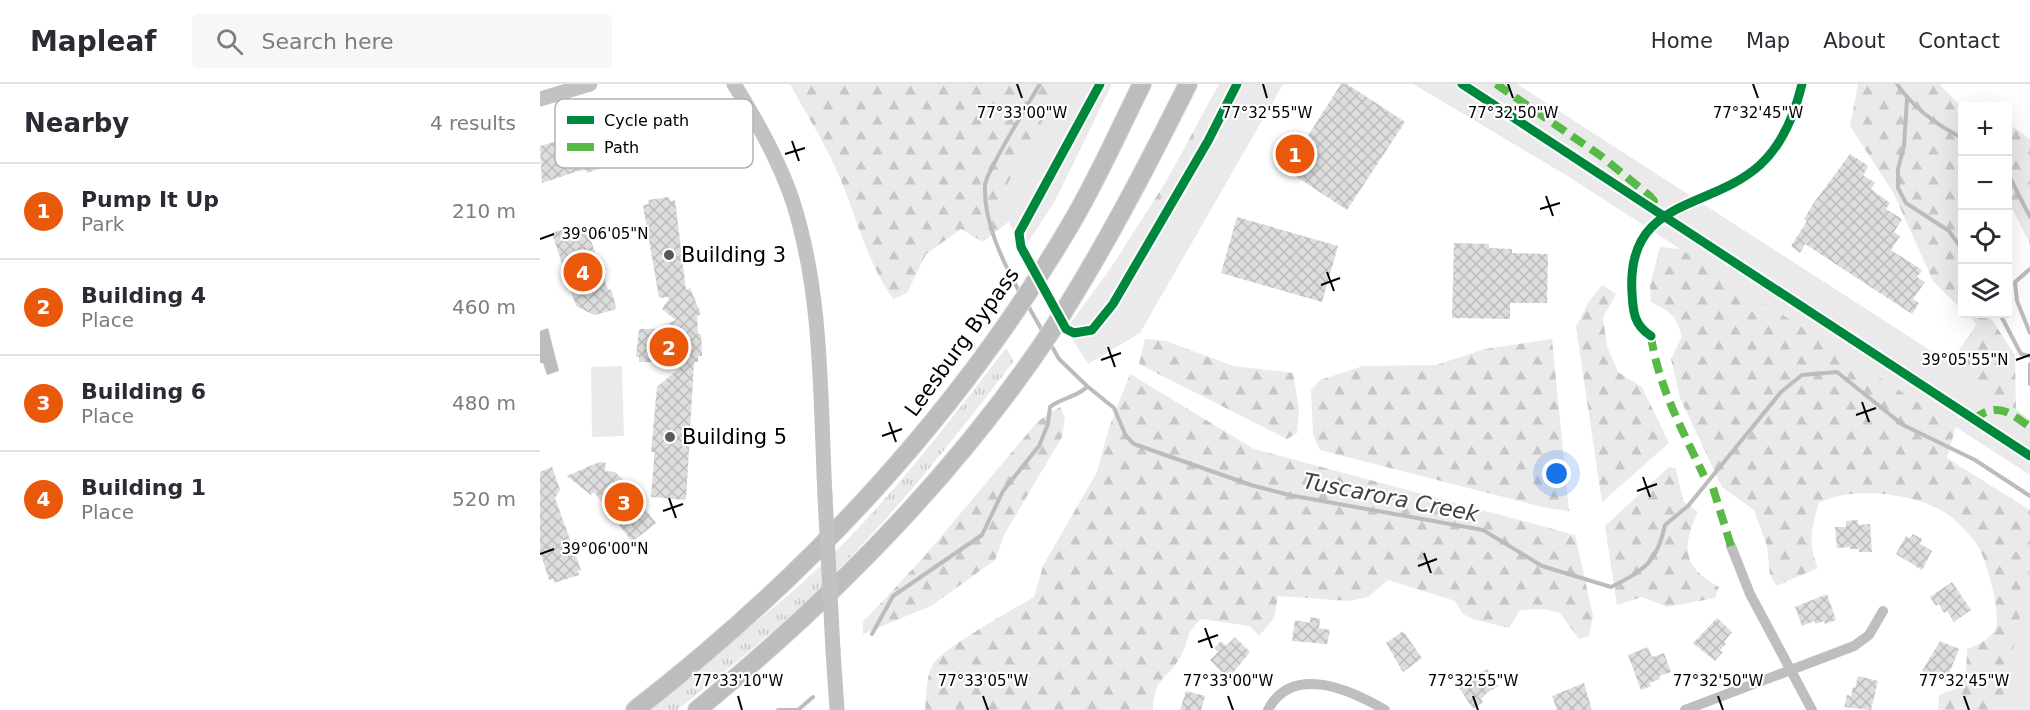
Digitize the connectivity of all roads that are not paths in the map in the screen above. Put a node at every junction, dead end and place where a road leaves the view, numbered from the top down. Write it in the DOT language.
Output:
graph roads {
  1 [pos="590,84"];
  2 [pos="734,84"];
  3 [pos="1142,84"];
  4 [pos="1188,84"];
  5 [pos="1802,84"];
  6 [pos="540,99"];
  7 [pos="743,99"];
  8 [pos="753,116"];
  9 [pos="1651,336"];
  10 [pos="1731,546"];
  11 [pos="1883,611"];
  12 [pos="1792,669"];
  13 [pos="634,710"];
  14 [pos="697,710"];
  15 [pos="837,710"];
  16 [pos="1268,710"];
  17 [pos="1385,710"];
  18 [pos="1685,710"];
  19 [pos="1812,710"];
  1 -- 6 [label="main road"];
  2 -- 7 [label="main road, bridge"];
  3 -- 13 [label="highway, Leesburg Bypass"];
  4 -- 14 [label="highway"];
  5 -- 9 [label="street"];
  8 -- 15 [label="main road, bridge"];
  10 -- 12 [label="street"];
  11 -- 12 [label="street"];
  12 -- 18 [label="street"];
  12 -- 19 [label="street"];
  16 -- 17 [label="street"];
}
